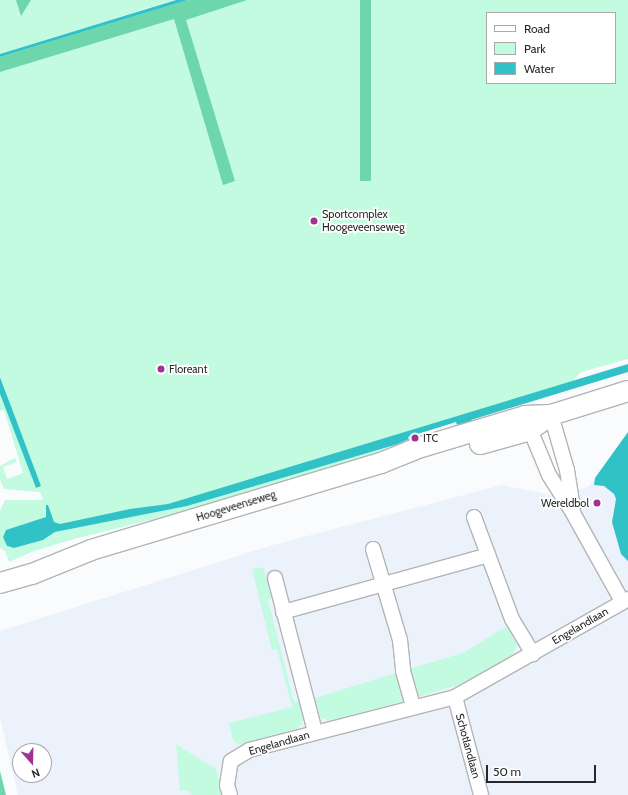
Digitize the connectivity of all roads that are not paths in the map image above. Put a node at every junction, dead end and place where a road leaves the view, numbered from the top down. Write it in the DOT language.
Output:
graph roads {
  1 [pos="628,391"];
  2 [pos="551,415"];
  3 [pos="527,423"];
  4 [pos="573,513"];
  5 [pos="474,517"];
  6 [pos="373,549"];
  7 [pos="91,550"];
  8 [pos="488,555"];
  9 [pos="0,568"];
  10 [pos="275,578"];
  11 [pos="0,583"];
  12 [pos="384,584"];
  13 [pos="625,600"];
  14 [pos="283,612"];
  15 [pos="533,654"];
  16 [pos="455,697"];
  17 [pos="413,707"];
  18 [pos="315,732"];
  19 [pos="230,795"];
  20 [pos="481,795"];
  1 -- 2 [label="main road, Hoogeveenseweg"];
  2 -- 3 [label="main road, Hoogeveenseweg"];
  2 -- 4 [label="street, Engelandlaan"];
  3 -- 4 [label="street, Engelandlaan"];
  3 -- 7 [label="main road, Hoogeveenseweg"];
  4 -- 13 [label="street, Engelandlaan"];
  5 -- 8 [label="street"];
  6 -- 12 [label="street"];
  7 -- 9 [label="main road, Hoogeveenseweg"];
  7 -- 11 [label="main road, Hoogeveenseweg"];
  8 -- 12 [label="street"];
  8 -- 15 [label="street"];
  10 -- 14 [label="street, Engelandlaan"];
  12 -- 14 [label="street"];
  12 -- 17 [label="street"];
  13 -- 15 [label="street, Engelandlaan"];
  14 -- 18 [label="street, Engelandlaan"];
  15 -- 16 [label="street, Engelandlaan"];
  16 -- 17 [label="street, Engelandlaan"];
  16 -- 20 [label="street, Schotlandlaan"];
  17 -- 18 [label="street, Engelandlaan"];
  18 -- 19 [label="street, Engelandlaan"];
}
